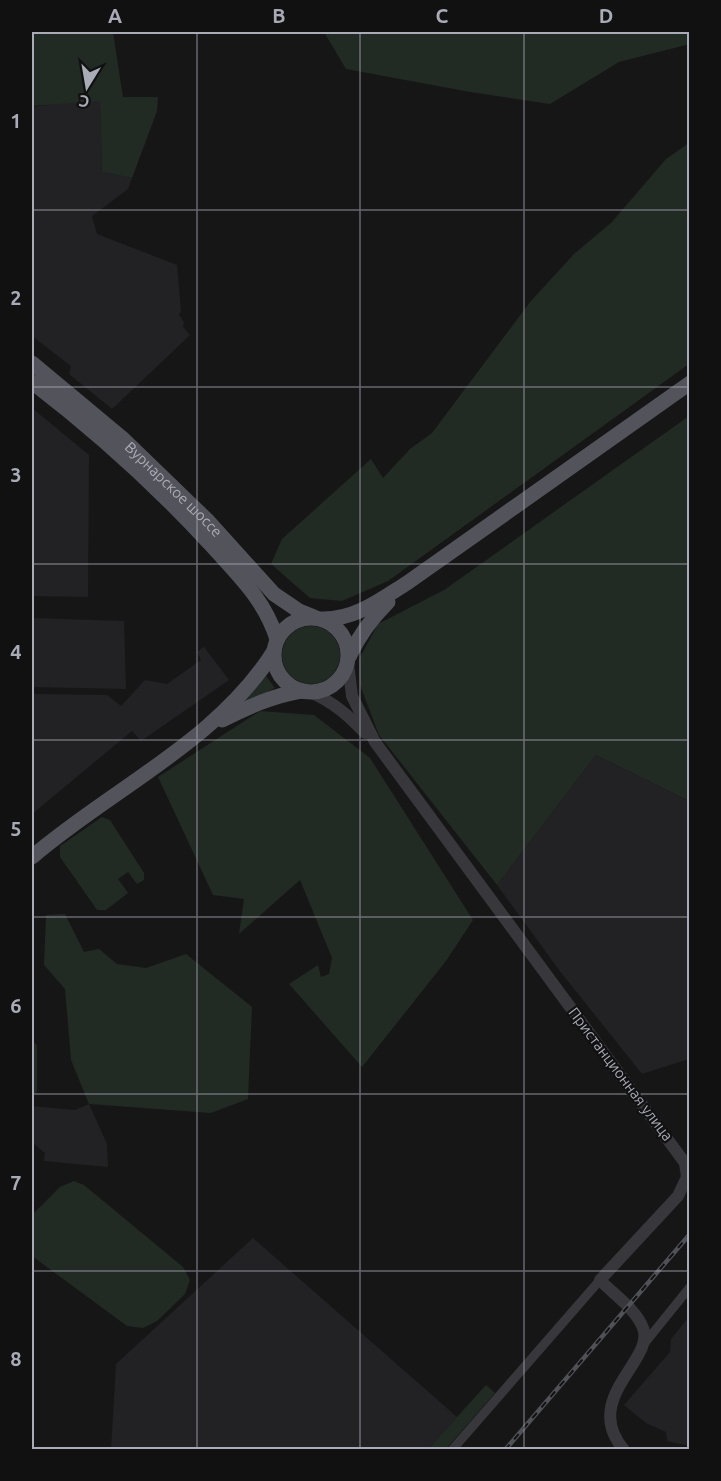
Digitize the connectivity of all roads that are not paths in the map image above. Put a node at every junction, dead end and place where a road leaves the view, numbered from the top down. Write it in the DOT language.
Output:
graph roads {
  1 [pos="32,363"];
  2 [pos="32,381"];
  3 [pos="690,383"];
  4 [pos="95,424"];
  5 [pos="190,514"];
  6 [pos="407,583"];
  7 [pos="318,618"];
  8 [pos="276,645"];
  9 [pos="348,660"];
  10 [pos="305,692"];
  11 [pos="209,726"];
  12 [pos="375,742"];
  13 [pos="32,857"];
  14 [pos="600,1280"];
  15 [pos="690,1287"];
  16 [pos="648,1329"];
  17 [pos="452,1449"];
  18 [pos="624,1449"];
  1 -- 4 [label="main road, Вурнарское шоссе"];
  2 -- 4 [label="main road, Вурнарское шоссе"];
  3 -- 6 [label="main road"];
  4 -- 5 [label="main road, Вурнарское шоссе"];
  5 -- 7 [label="main road, Вурнарское шоссе"];
  5 -- 8 [label="main road, Вурнарское шоссе"];
  6 -- 7 [label="main road"];
  6 -- 9 [label="main road"];
  7 -- 8 [label="main road"];
  7 -- 9 [label="main road"];
  8 -- 10 [label="main road"];
  8 -- 11 [label="main road"];
  9 -- 10 [label="main road"];
  9 -- 12 [label="street, Пристанционная улица"];
  10 -- 11 [label="main road"];
  10 -- 12 [label="street, Пристанционная улица"];
  11 -- 13 [label="main road"];
  12 -- 14 [label="street, Пристанционная улица"];
  14 -- 16 [label="street"];
  14 -- 17 [label="street, Пристанционная улица"];
  15 -- 16 [label="street"];
  16 -- 18 [label="street"];
}
